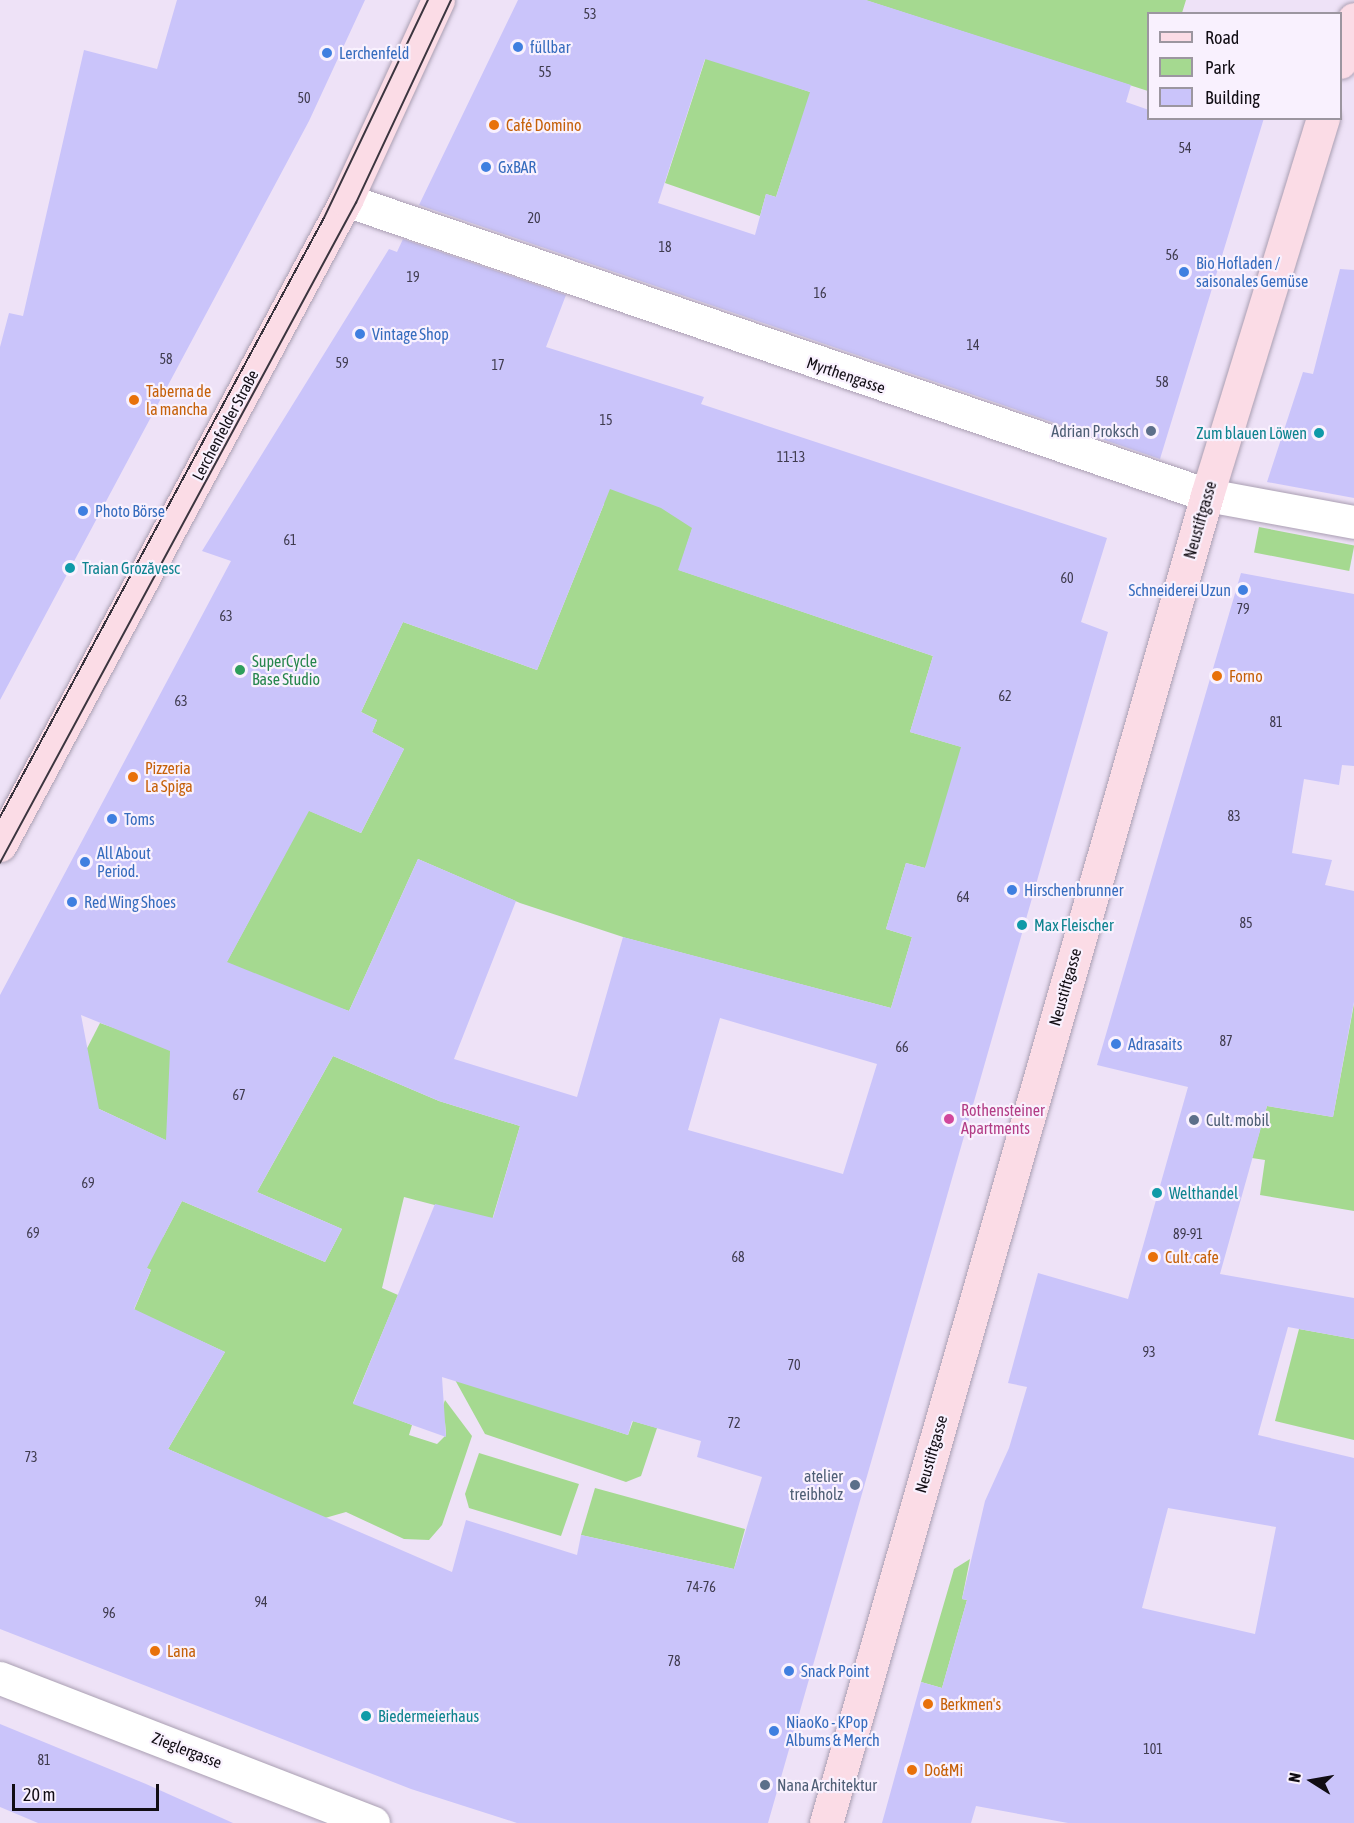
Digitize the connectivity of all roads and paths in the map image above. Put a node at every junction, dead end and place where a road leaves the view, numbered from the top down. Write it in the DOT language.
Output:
graph roads {
  1 [pos="438,0"];
  2 [pos="1354,19"];
  3 [pos="1342,59"];
  4 [pos="1322,120"];
  5 [pos="346,200"];
  6 [pos="1206,495"];
  7 [pos="1354,522"];
  8 [pos="0,845"];
  9 [pos="0,1678"];
  10 [pos="371,1823"];
  11 [pos="826,1823"];
  1 -- 5 [label="main road, Lerchenfelder Straße"];
  2 -- 3 [label="main road"];
  4 -- 6 [label="main road, Neustiftgasse"];
  5 -- 6 [label="street, Myrthengasse"];
  5 -- 8 [label="main road, Lerchenfelder Straße"];
  6 -- 7 [label="street, Myrthengasse"];
  6 -- 11 [label="main road, Neustiftgasse"];
  9 -- 10 [label="street, Zieglergasse"];
}
